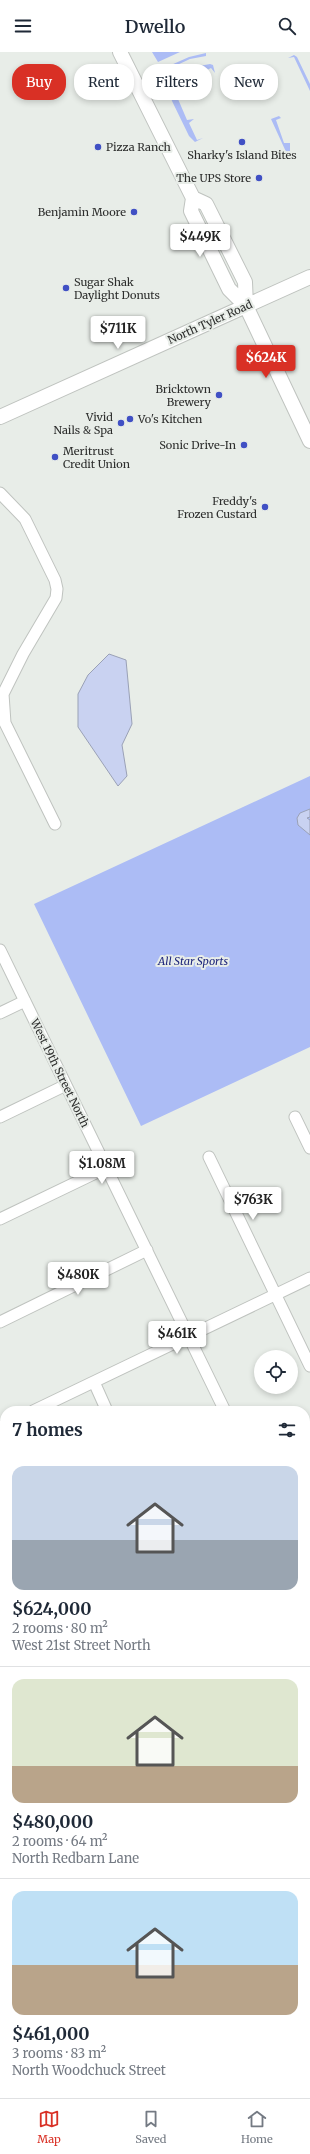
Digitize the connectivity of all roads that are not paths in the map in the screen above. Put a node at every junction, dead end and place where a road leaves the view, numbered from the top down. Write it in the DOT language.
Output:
graph roads {
  1 [pos="120,52"];
  2 [pos="310,277"];
  3 [pos="246,306"];
  4 [pos="0,417"];
  5 [pos="310,440"];
  6 [pos="0,493"];
  7 [pos="3,685"];
  8 [pos="55,824"];
  9 [pos="0,950"];
  10 [pos="25,1001"];
  11 [pos="0,1013"];
  12 [pos="66,1085"];
  13 [pos="0,1117"];
  14 [pos="295,1117"];
  15 [pos="310,1148"];
  16 [pos="209,1157"];
  17 [pos="106,1168"];
  18 [pos="0,1219"];
  19 [pos="147,1250"];
  20 [pos="310,1278"];
  21 [pos="276,1295"];
  22 [pos="0,1322"];
  23 [pos="189,1337"];
  24 [pos="310,1366"];
  25 [pos="94,1382"];
  26 [pos="44,1406"];
  27 [pos="105,1406"];
  28 [pos="223,1406"];
  1 -- 3 [label="main road"];
  2 -- 3 [label="main road, North Tyler Road"];
  3 -- 4 [label="main road, North Tyler Road"];
  3 -- 5 [label="main road"];
  6 -- 7 [label="street"];
  7 -- 8 [label="street"];
  9 -- 10 [label="street, West 19th Street North"];
  10 -- 11 [label="street"];
  10 -- 12 [label="street, West 19th Street North"];
  12 -- 13 [label="street"];
  12 -- 17 [label="street, West 19th Street North"];
  14 -- 15 [label="street"];
  16 -- 21 [label="street"];
  17 -- 18 [label="street"];
  17 -- 19 [label="street, West 19th Street North"];
  19 -- 22 [label="street"];
  19 -- 23 [label="street, West 19th Street North"];
  20 -- 21 [label="street"];
  21 -- 23 [label="street"];
  21 -- 24 [label="street"];
  23 -- 25 [label="street"];
  23 -- 28 [label="street, West 19th Street North"];
  25 -- 26 [label="street"];
  25 -- 27 [label="street"];
}
